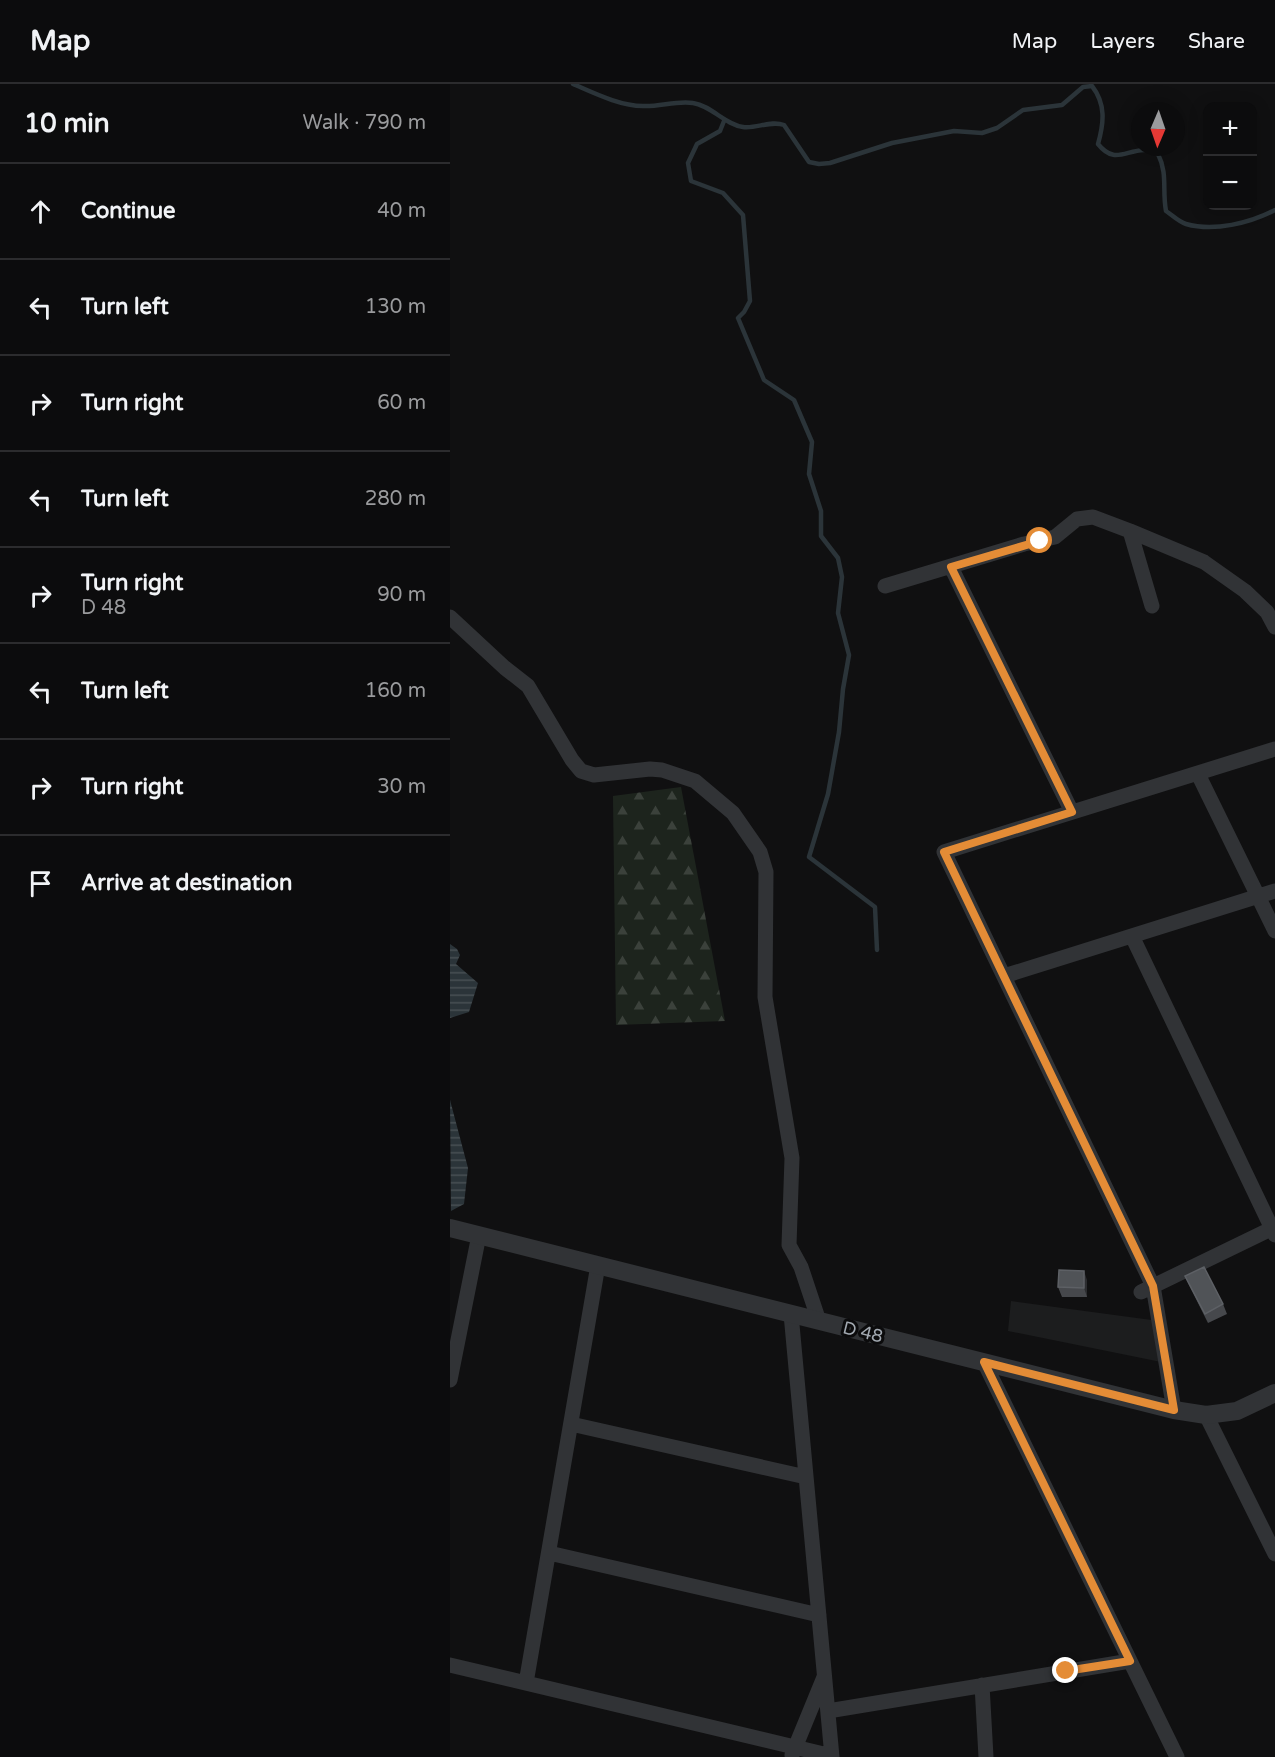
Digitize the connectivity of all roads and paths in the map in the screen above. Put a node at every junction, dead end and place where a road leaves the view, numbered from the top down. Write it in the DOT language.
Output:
graph roads {
  1 [pos="1131,531"];
  2 [pos="951,567"];
  3 [pos="885,586"];
  4 [pos="1152,606"];
  5 [pos="450,617"];
  6 [pos="1275,627"];
  7 [pos="1275,749"];
  8 [pos="1198,774"];
  9 [pos="1072,812"];
  10 [pos="1275,891"];
  11 [pos="1258,896"];
  12 [pos="1275,931"];
  13 [pos="1132,936"];
  14 [pos="1004,976"];
  15 [pos="452,1229"];
  16 [pos="1274,1230"];
  17 [pos="478,1235"];
  18 [pos="598,1265"];
  19 [pos="1147,1289"];
  20 [pos="791,1314"];
  21 [pos="819,1321"];
  22 [pos="984,1362"];
  23 [pos="450,1380"];
  24 [pos="1275,1393"];
  25 [pos="1174,1410"];
  26 [pos="1206,1415"];
  27 [pos="571,1424"];
  28 [pos="806,1477"];
  29 [pos="549,1553"];
  30 [pos="1275,1554"];
  31 [pos="819,1615"];
  32 [pos="1130,1661"];
  33 [pos="450,1665"];
  34 [pos="825,1674"];
  35 [pos="526,1683"];
  36 [pos="982,1685"];
  37 [pos="828,1710"];
  38 [pos="794,1752"];
  39 [pos="832,1756"];
  40 [pos="986,1757"];
  41 [pos="1177,1757"];
  1 -- 2 [label="street"];
  1 -- 4 [label="street"];
  1 -- 6 [label="street"];
  2 -- 3 [label="street"];
  2 -- 9 [label="street"];
  5 -- 21 [label="street"];
  7 -- 8 [label="street"];
  8 -- 9 [label="street"];
  8 -- 11 [label="street"];
  9 -- 14 [label="street"];
  10 -- 11 [label="street"];
  11 -- 12 [label="street"];
  11 -- 13 [label="street"];
  13 -- 14 [label="street"];
  13 -- 16 [label="street"];
  14 -- 19 [label="street"];
  15 -- 17 [label="street, D 48"];
  16 -- 19 [label="street"];
  17 -- 18 [label="street, D 48"];
  17 -- 23 [label="street"];
  18 -- 20 [label="street, D 48"];
  18 -- 27 [label="street"];
  19 -- 25 [label="street"];
  20 -- 21 [label="street, D 48"];
  20 -- 28 [label="street"];
  21 -- 22 [label="street, D 48"];
  22 -- 25 [label="street, D 48"];
  22 -- 32 [label="street"];
  24 -- 26 [label="street, D 48"];
  25 -- 26 [label="street, D 48"];
  26 -- 30 [label="street"];
  27 -- 28 [label="street"];
  27 -- 29 [label="street"];
  28 -- 31 [label="street"];
  29 -- 31 [label="street"];
  29 -- 35 [label="street"];
  31 -- 34 [label="street"];
  32 -- 36 [label="street"];
  32 -- 41 [label="street"];
  33 -- 35 [label="street"];
  34 -- 37 [label="street"];
  34 -- 38 [label="street"];
  35 -- 38 [label="street"];
  36 -- 37 [label="street"];
  36 -- 40 [label="street"];
  37 -- 39 [label="street"];
  38 -- 39 [label="street"];
}
